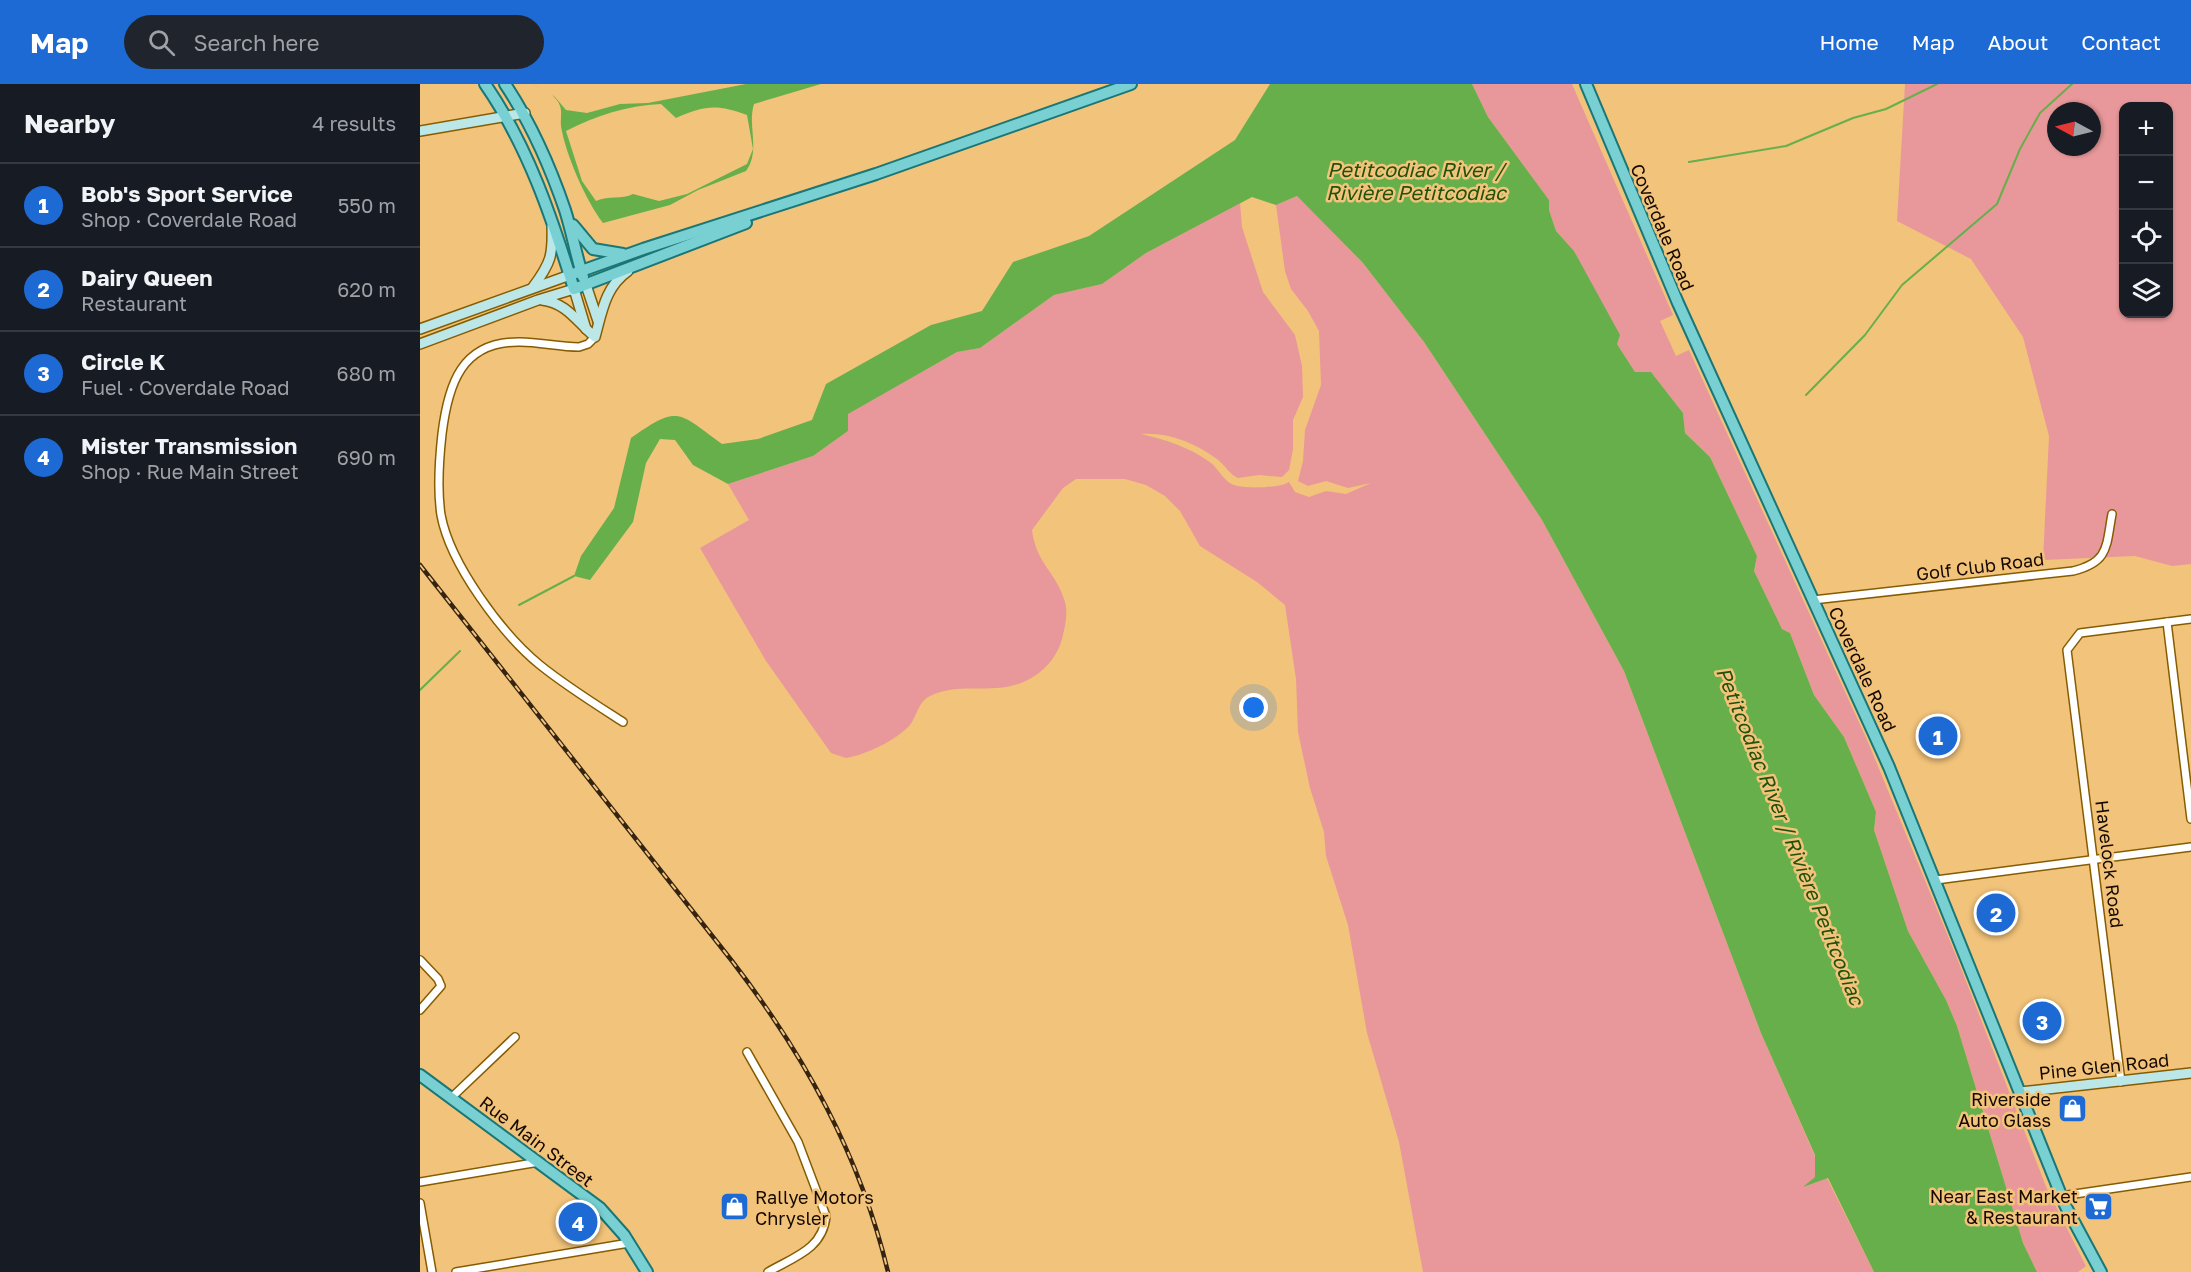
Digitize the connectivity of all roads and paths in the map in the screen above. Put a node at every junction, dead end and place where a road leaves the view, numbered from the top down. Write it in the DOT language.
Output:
graph roads {
  1 [pos="485,84"];
  2 [pos="505,84"];
  3 [pos="1131,84"];
  4 [pos="1586,84"];
  5 [pos="525,113"];
  6 [pos="507,116"];
  7 [pos="420,131"];
  8 [pos="816,195"];
  9 [pos="565,211"];
  10 [pos="552,224"];
  11 [pos="628,254"];
  12 [pos="632,268"];
  13 [pos="582,272"];
  14 [pos="566,277"];
  15 [pos="586,285"];
  16 [pos="533,287"];
  17 [pos="570,290"];
  18 [pos="538,300"];
  19 [pos="599,323"];
  20 [pos="420,329"];
  21 [pos="586,329"];
  22 [pos="595,337"];
  23 [pos="420,344"];
  24 [pos="2112,514"];
  25 [pos="1813,600"];
  26 [pos="2191,619"];
  27 [pos="2167,622"];
  28 [pos="622,722"];
  29 [pos="2191,819"];
  30 [pos="2191,847"];
  31 [pos="2094,860"];
  32 [pos="1936,880"];
  33 [pos="420,960"];
  34 [pos="420,1010"];
  35 [pos="515,1038"];
  36 [pos="747,1052"];
  37 [pos="2191,1073"];
  38 [pos="420,1075"];
  39 [pos="2121,1082"];
  40 [pos="2020,1092"];
  41 [pos="451,1098"];
  42 [pos="539,1162"];
  43 [pos="2191,1178"];
  44 [pos="420,1182"];
  45 [pos="2061,1196"];
  46 [pos="420,1203"];
  47 [pos="629,1243"];
  48 [pos="432,1272"];
  49 [pos="456,1272"];
  50 [pos="647,1272"];
  51 [pos="768,1272"];
  52 [pos="2100,1272"];
  1 -- 6 [label="main road"];
  2 -- 5 [label="main road"];
  3 -- 8 [label="main road"];
  4 -- 25 [label="main road, Coverdale Road"];
  5 -- 6 [label="street"];
  5 -- 9 [label="main road"];
  6 -- 7 [label="street"];
  6 -- 10 [label="main road"];
  8 -- 11 [label="main road"];
  8 -- 12 [label="main road"];
  9 -- 11 [label="main road"];
  9 -- 13 [label="main road"];
  10 -- 14 [label="main road"];
  10 -- 16 [label="street"];
  11 -- 13 [label="main road"];
  12 -- 15 [label="main road"];
  12 -- 19 [label="street"];
  13 -- 14 [label="main road"];
  13 -- 15 [label="main road"];
  14 -- 16 [label="street"];
  14 -- 17 [label="main road"];
  15 -- 17 [label="main road"];
  15 -- 19 [label="street"];
  16 -- 20 [label="street"];
  17 -- 18 [label="street"];
  17 -- 21 [label="street"];
  18 -- 21 [label="street"];
  18 -- 23 [label="street"];
  19 -- 22 [label="street"];
  21 -- 22 [label="street"];
  22 -- 28 [label="street"];
  24 -- 25 [label="street, Golf Club Road"];
  25 -- 32 [label="main road, Coverdale Road"];
  26 -- 27 [label="street"];
  27 -- 29 [label="street"];
  27 -- 31 [label="street, Havelock Road"];
  30 -- 31 [label="street"];
  31 -- 32 [label="street"];
  31 -- 39 [label="street, Havelock Road"];
  32 -- 40 [label="main road, Coverdale Road"];
  33 -- 34 [label="street"];
  35 -- 41 [label="street"];
  36 -- 51 [label="street"];
  37 -- 39 [label="street, Pine Glen Road"];
  38 -- 41 [label="main road, Rue Main Street"];
  39 -- 40 [label="street, Pine Glen Road"];
  40 -- 45 [label="main road, Coverdale Road"];
  41 -- 42 [label="main road, Rue Main Street"];
  42 -- 44 [label="street"];
  42 -- 47 [label="main road, Rue Main Street"];
  43 -- 45 [label="street"];
  45 -- 52 [label="main road, Coverdale Road"];
  46 -- 48 [label="street"];
  47 -- 49 [label="street"];
  47 -- 50 [label="main road, Rue Main Street"];
}
